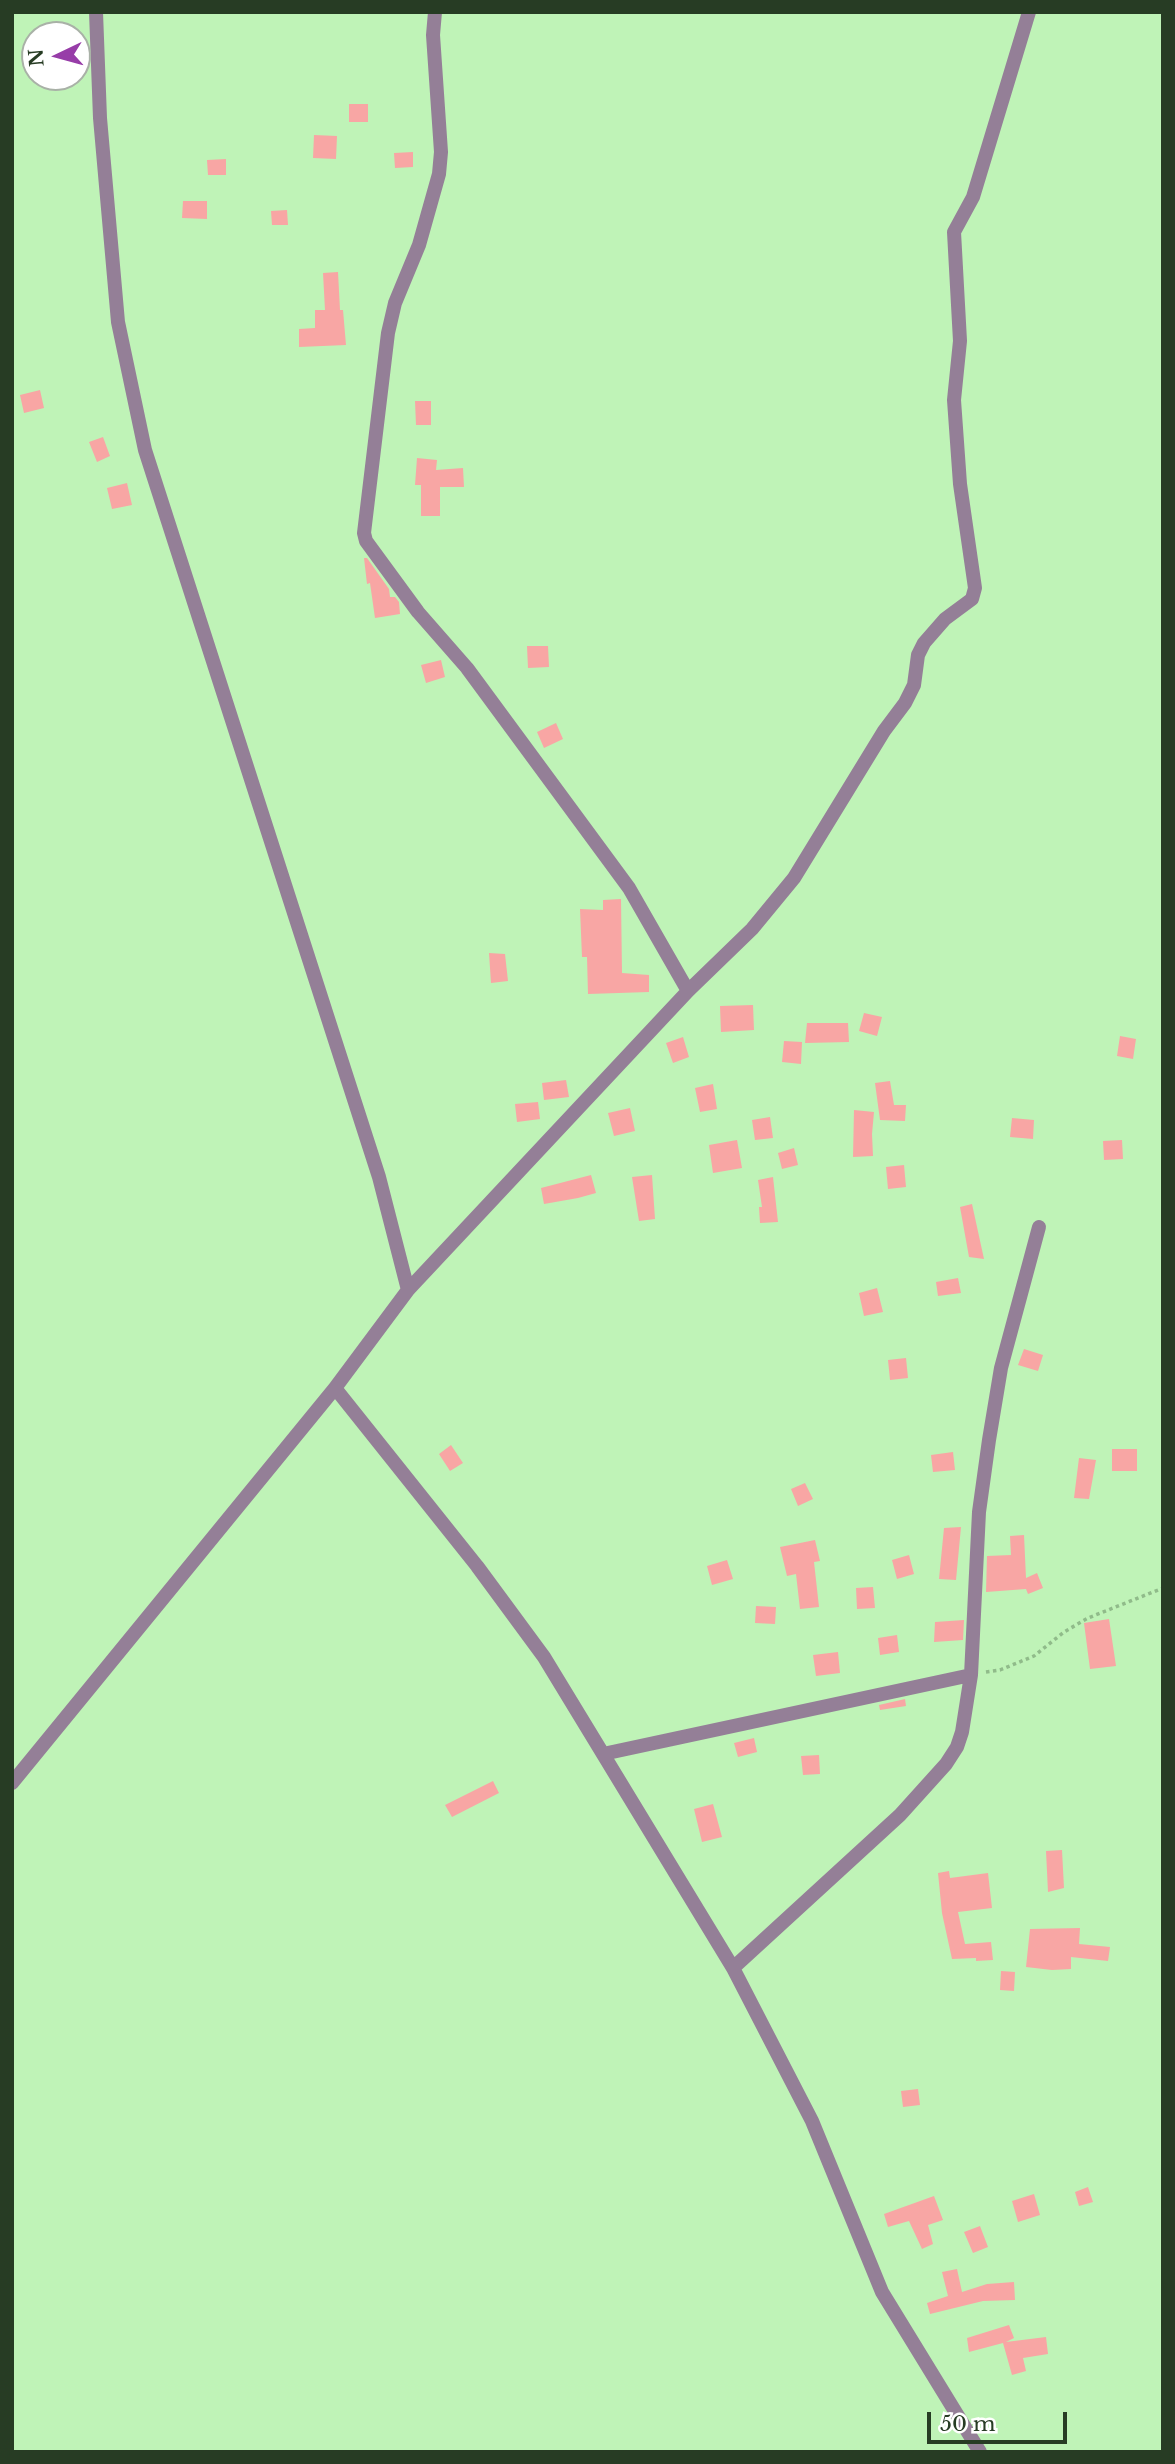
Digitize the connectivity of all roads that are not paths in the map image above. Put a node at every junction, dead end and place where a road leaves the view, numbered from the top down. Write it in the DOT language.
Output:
graph roads {
  1 [pos="96,12"];
  2 [pos="435,12"];
  3 [pos="1029,12"];
  4 [pos="688,990"];
  5 [pos="1039,1227"];
  6 [pos="408,1290"];
  7 [pos="335,1388"];
  8 [pos="971,1675"];
  9 [pos="603,1754"];
  10 [pos="12,1783"];
  11 [pos="733,1968"];
  12 [pos="980,2452"];
  1 -- 6 [label="street"];
  2 -- 4 [label="street"];
  3 -- 4 [label="street"];
  4 -- 6 [label="street"];
  5 -- 8 [label="street"];
  6 -- 7 [label="street"];
  7 -- 9 [label="street"];
  7 -- 10 [label="street"];
  8 -- 9 [label="street"];
  8 -- 11 [label="street"];
  9 -- 11 [label="street"];
  11 -- 12 [label="street"];
}
